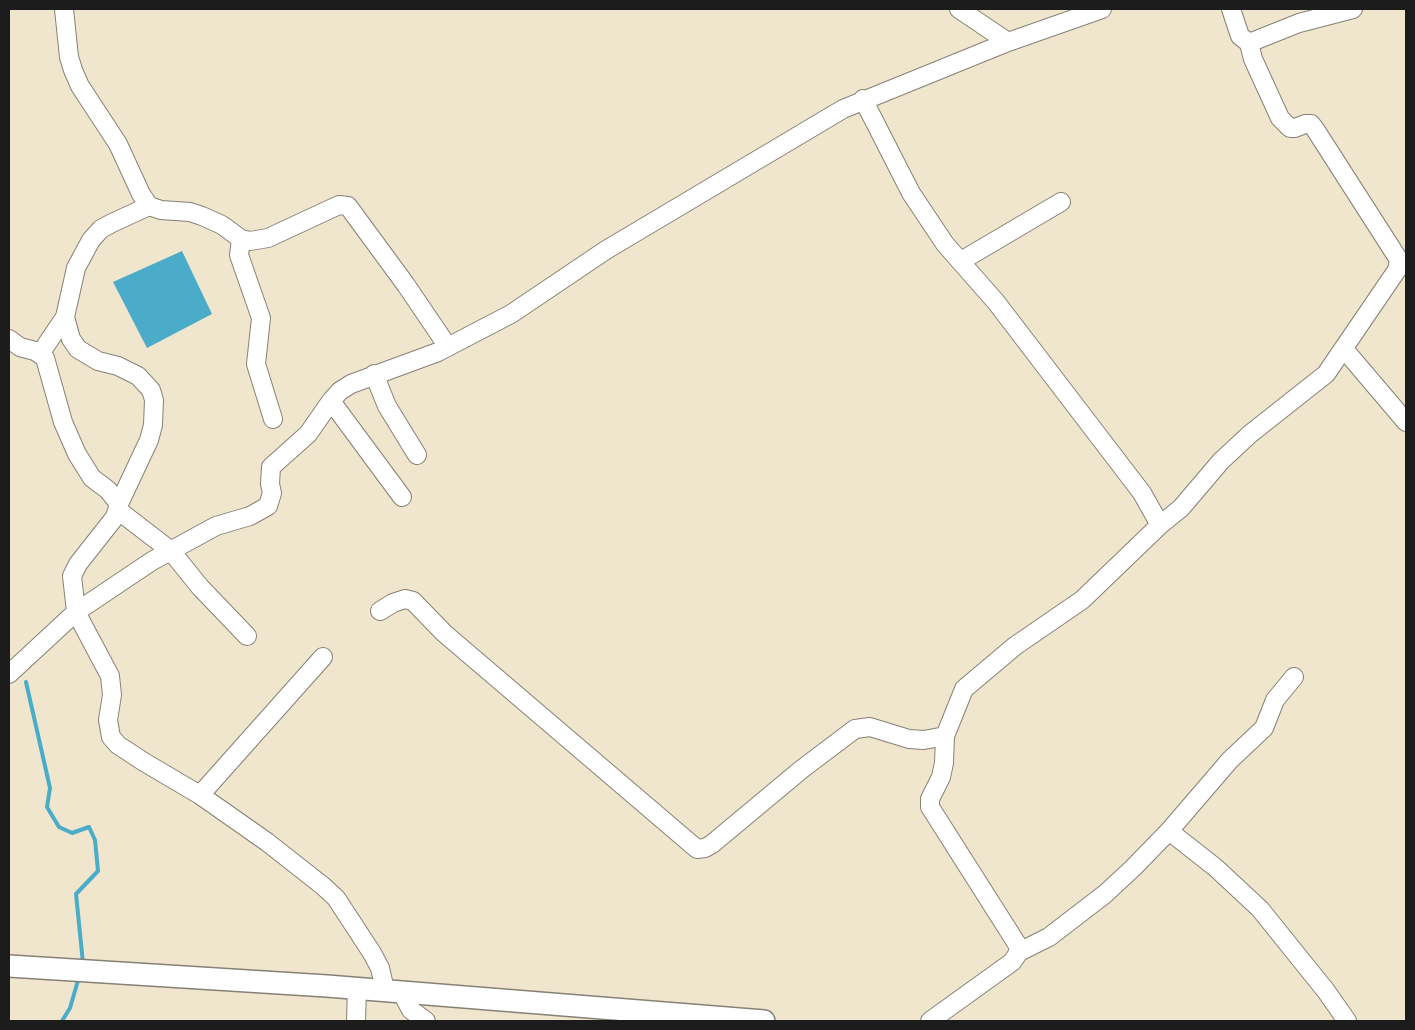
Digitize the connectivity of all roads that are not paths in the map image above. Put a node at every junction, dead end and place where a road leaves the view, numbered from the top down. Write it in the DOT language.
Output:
graph roads {
  1 [pos="64,9"];
  2 [pos="959,9"];
  3 [pos="1102,9"];
  4 [pos="1230,9"];
  5 [pos="1353,9"];
  6 [pos="1008,42"];
  7 [pos="1249,43"];
  8 [pos="863,99"];
  9 [pos="1061,202"];
  10 [pos="149,206"];
  11 [pos="241,239"];
  12 [pos="961,262"];
  13 [pos="65,317"];
  14 [pos="9,339"];
  15 [pos="48,344"];
  16 [pos="448,347"];
  17 [pos="1344,349"];
  18 [pos="374,374"];
  19 [pos="331,401"];
  20 [pos="273,419"];
  21 [pos="1406,422"];
  22 [pos="417,455"];
  23 [pos="402,497"];
  24 [pos="119,507"];
  25 [pos="1160,525"];
  26 [pos="171,551"];
  27 [pos="380,611"];
  28 [pos="76,612"];
  29 [pos="246,636"];
  30 [pos="323,657"];
  31 [pos="9,674"];
  32 [pos="1294,677"];
  33 [pos="946,736"];
  34 [pos="200,795"];
  35 [pos="1169,831"];
  36 [pos="1019,952"];
  37 [pos="9,966"];
  38 [pos="357,988"];
  39 [pos="393,991"];
  40 [pos="602,1015"];
  41 [pos="356,1021"];
  42 [pos="426,1021"];
  43 [pos="764,1021"];
  44 [pos="930,1021"];
  45 [pos="1347,1021"];
  1 -- 10 [label="street"];
  2 -- 6 [label="street"];
  3 -- 6 [label="street"];
  4 -- 7 [label="street"];
  5 -- 7 [label="street"];
  6 -- 8 [label="street"];
  7 -- 17 [label="street"];
  8 -- 12 [label="street"];
  8 -- 16 [label="street"];
  9 -- 12 [label="street"];
  10 -- 11 [label="street"];
  10 -- 13 [label="street"];
  11 -- 16 [label="street"];
  11 -- 20 [label="street"];
  12 -- 25 [label="street"];
  13 -- 15 [label="street"];
  13 -- 24 [label="street"];
  14 -- 15 [label="street"];
  15 -- 24 [label="street"];
  16 -- 18 [label="street"];
  17 -- 21 [label="street"];
  17 -- 25 [label="street"];
  18 -- 19 [label="street"];
  18 -- 22 [label="street"];
  19 -- 23 [label="street"];
  19 -- 26 [label="street"];
  24 -- 26 [label="street"];
  24 -- 28 [label="street"];
  25 -- 33 [label="street"];
  26 -- 28 [label="street"];
  26 -- 29 [label="street"];
  27 -- 33 [label="street"];
  28 -- 31 [label="street"];
  28 -- 34 [label="street"];
  30 -- 34 [label="street"];
  32 -- 35 [label="street"];
  33 -- 36 [label="street"];
  34 -- 39 [label="street"];
  35 -- 36 [label="street"];
  35 -- 45 [label="street"];
  36 -- 44 [label="street"];
  37 -- 38 [label="main road"];
  38 -- 39 [label="main road"];
  38 -- 41 [label="street"];
  39 -- 40 [label="main road"];
  39 -- 42 [label="street"];
  40 -- 43 [label="main road"];
}
